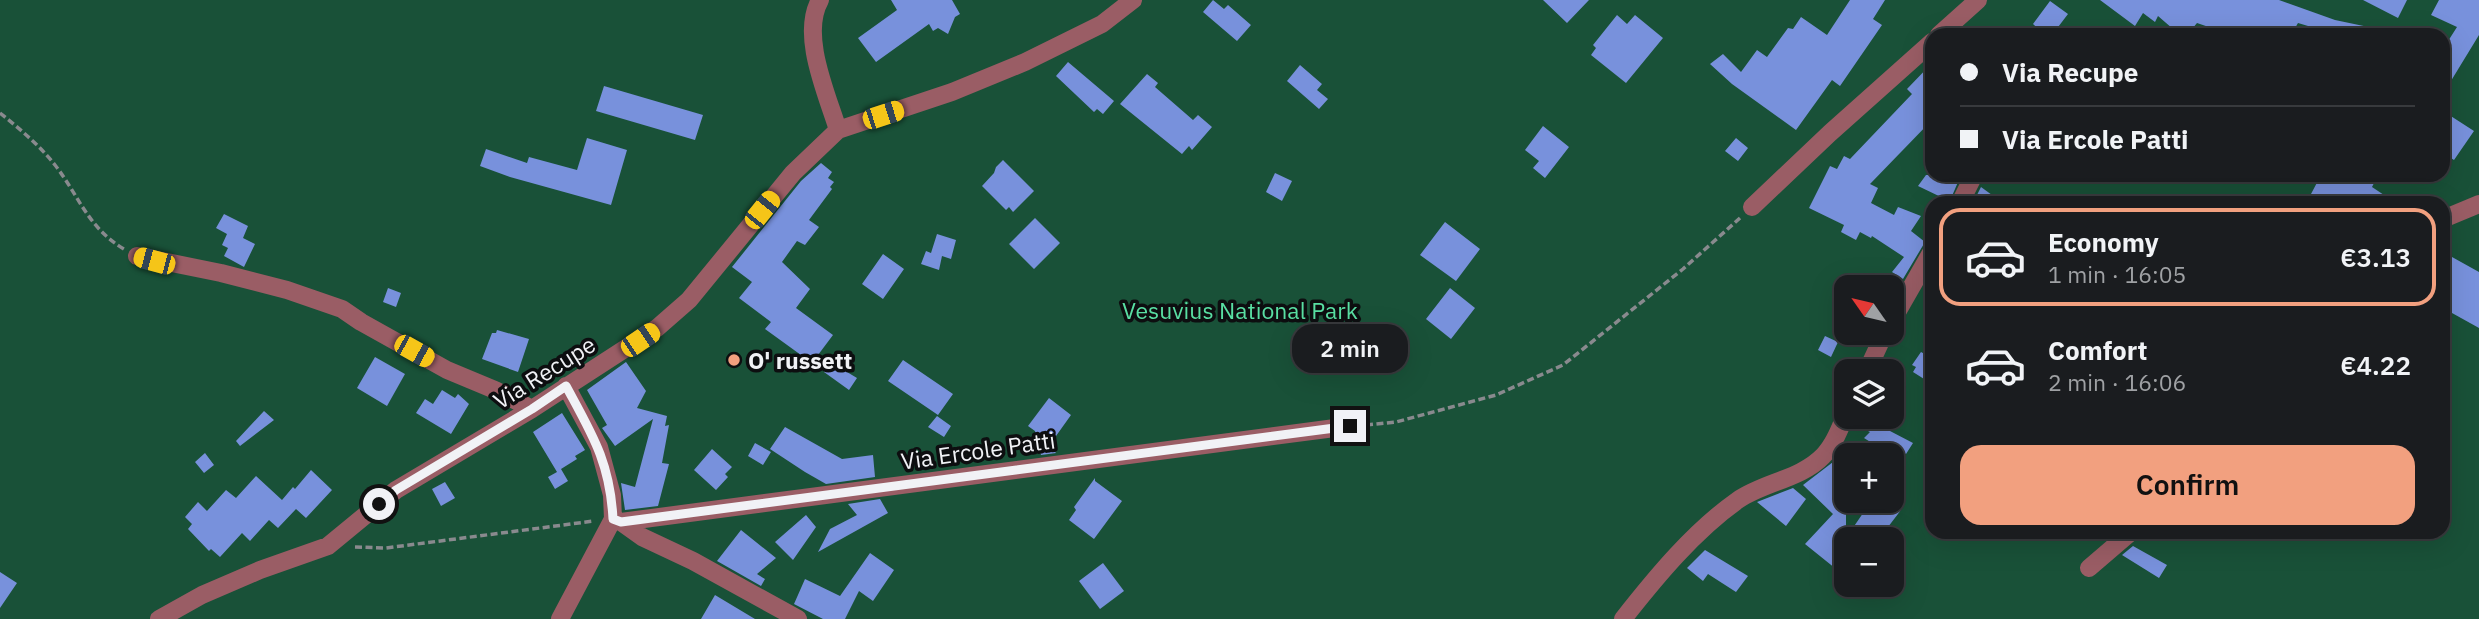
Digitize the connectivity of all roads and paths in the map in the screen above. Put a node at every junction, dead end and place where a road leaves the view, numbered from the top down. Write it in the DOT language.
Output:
graph roads {
  1 [pos="820,0"];
  2 [pos="1133,0"];
  3 [pos="1978,0"];
  4 [pos="1948,28"];
  5 [pos="1925,48"];
  6 [pos="0,113"];
  7 [pos="838,130"];
  8 [pos="2479,204"];
  9 [pos="1752,207"];
  10 [pos="2450,216"];
  11 [pos="137,256"];
  12 [pos="1925,263"];
  13 [pos="1904,300"];
  14 [pos="566,386"];
  15 [pos="532,409"];
  16 [pos="1350,426"];
  17 [pos="1839,429"];
  18 [pos="617,520"];
  19 [pos="2123,539"];
  20 [pos="328,546"];
  21 [pos="2089,568"];
  22 [pos="159,619"];
  23 [pos="560,619"];
  24 [pos="798,619"];
  25 [pos="1623,619"];
  1 -- 7 [label="street"];
  2 -- 7 [label="street, Via Recupe"];
  3 -- 4 [label="street"];
  5 -- 9 [label="street"];
  6 -- 11 [label="path"];
  7 -- 14 [label="street, Via Recupe"];
  8 -- 10 [label="street"];
  9 -- 16 [label="path"];
  11 -- 15 [label="street"];
  12 -- 13 [label="street"];
  14 -- 15 [label="street, Via Recupe"];
  14 -- 18 [label="street"];
  15 -- 20 [label="street, Via Recupe"];
  16 -- 18 [label="street, Via Ercole Patti"];
  17 -- 25 [label="street"];
  18 -- 20 [label="path"];
  18 -- 23 [label="street"];
  18 -- 24 [label="street"];
  19 -- 21 [label="street"];
  20 -- 22 [label="street, Via Recupe"];
}
